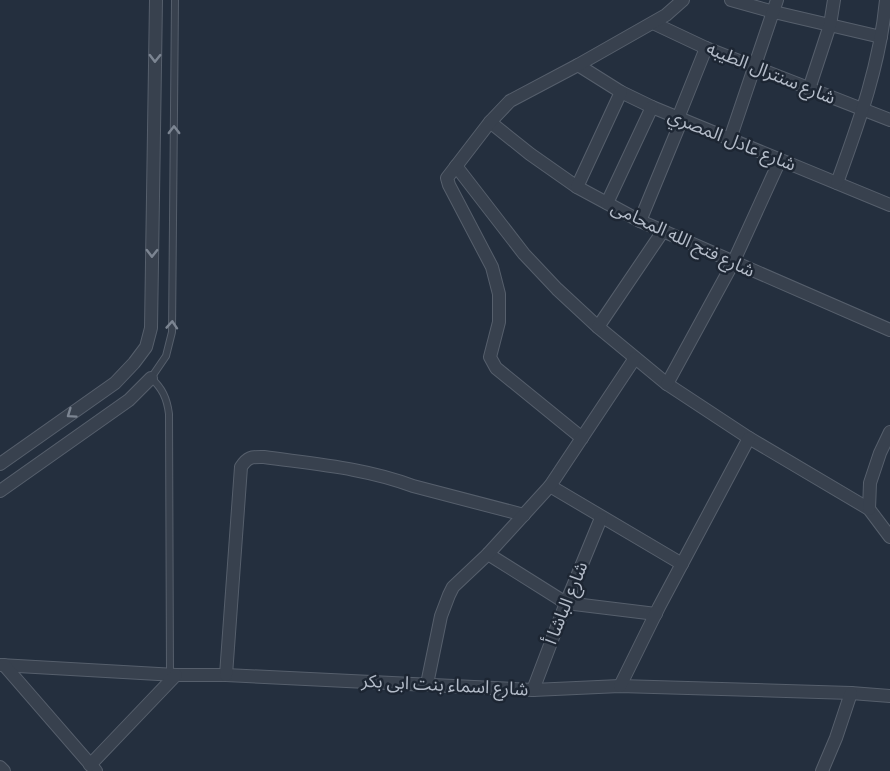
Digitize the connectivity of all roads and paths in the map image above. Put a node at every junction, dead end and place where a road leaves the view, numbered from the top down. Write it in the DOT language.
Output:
graph roads {
  1 [pos="156,0"];
  2 [pos="175,0"];
  3 [pos="683,0"];
  4 [pos="731,0"];
  5 [pos="834,0"];
  6 [pos="886,0"];
  7 [pos="776,6"];
  8 [pos="653,23"];
  9 [pos="830,25"];
  10 [pos="881,37"];
  11 [pos="706,48"];
  12 [pos="578,65"];
  13 [pos="755,67"];
  14 [pos="809,89"];
  15 [pos="621,92"];
  16 [pos="652,107"];
  17 [pos="863,110"];
  18 [pos="680,118"];
  19 [pos="890,120"];
  20 [pos="490,122"];
  21 [pos="730,139"];
  22 [pos="780,160"];
  23 [pos="456,166"];
  24 [pos="837,183"];
  25 [pos="577,187"];
  26 [pos="607,203"];
  27 [pos="890,205"];
  28 [pos="640,221"];
  29 [pos="663,231"];
  30 [pos="733,263"];
  31 [pos="598,327"];
  32 [pos="890,330"];
  33 [pos="635,358"];
  34 [pos="151,378"];
  35 [pos="667,384"];
  36 [pos="890,432"];
  37 [pos="582,438"];
  38 [pos="749,438"];
  39 [pos="885,456"];
  40 [pos="0,464"];
  41 [pos="550,486"];
  42 [pos="0,491"];
  43 [pos="869,509"];
  44 [pos="524,515"];
  45 [pos="601,518"];
  46 [pos="890,537"];
  47 [pos="488,554"];
  48 [pos="682,564"];
  49 [pos="566,603"];
  50 [pos="656,614"];
  51 [pos="2,665"];
  52 [pos="173,675"];
  53 [pos="226,675"];
  54 [pos="427,684"];
  55 [pos="620,686"];
  56 [pos="533,690"];
  57 [pos="851,693"];
  58 [pos="890,696"];
  59 [pos="0,767"];
  60 [pos="93,768"];
  61 [pos="4,771"];
  62 [pos="822,771"];
  1 -- 40 [label="street, one-way"];
  34 -- 2 [label="lane, one-way"];
  3 -- 8 [label="street"];
  4 -- 7 [label="street"];
  5 -- 9 [label="street"];
  6 -- 10 [label="street"];
  7 -- 9 [label="street"];
  7 -- 13 [label="street"];
  8 -- 11 [label="street, شارع سنترال الطيبه"];
  8 -- 12 [label="street"];
  9 -- 10 [label="street"];
  9 -- 14 [label="street"];
  10 -- 17 [label="street"];
  11 -- 13 [label="street, شارع سنترال الطيبه"];
  11 -- 18 [label="street"];
  12 -- 15 [label="street, شارع عادل المصري"];
  12 -- 20 [label="street"];
  13 -- 14 [label="street, شارع سنترال الطيبه"];
  13 -- 21 [label="street"];
  14 -- 17 [label="street, شارع سنترال الطيبه"];
  15 -- 16 [label="street, شارع عادل المصري"];
  15 -- 25 [label="street"];
  16 -- 18 [label="street, شارع عادل المصري"];
  16 -- 26 [label="street"];
  17 -- 19 [label="street, شارع سنترال الطيبه"];
  17 -- 24 [label="street"];
  18 -- 21 [label="street, شارع عادل المصري"];
  18 -- 28 [label="street"];
  20 -- 23 [label="street"];
  20 -- 25 [label="street, شارع فتح الله المحامى"];
  21 -- 22 [label="street, شارع عادل المصري"];
  22 -- 24 [label="street, شارع عادل المصري"];
  22 -- 30 [label="street"];
  23 -- 31 [label="street"];
  23 -- 37 [label="street"];
  24 -- 27 [label="street, شارع عادل المصري"];
  25 -- 26 [label="street, شارع فتح الله المحامى"];
  26 -- 28 [label="street, شارع فتح الله المحامى"];
  28 -- 29 [label="street, شارع فتح الله المحامى"];
  29 -- 30 [label="street, شارع فتح الله المحامى"];
  29 -- 31 [label="street"];
  30 -- 32 [label="street, شارع فتح الله المحامى"];
  30 -- 35 [label="street"];
  31 -- 33 [label="street"];
  33 -- 35 [label="street"];
  33 -- 37 [label="street"];
  34 -- 42 [label="street"];
  34 -- 52 [label="lane"];
  35 -- 38 [label="street"];
  36 -- 39 [label="street"];
  37 -- 41 [label="street"];
  38 -- 43 [label="street"];
  38 -- 48 [label="street"];
  39 -- 43 [label="street"];
  41 -- 44 [label="street"];
  41 -- 45 [label="street"];
  43 -- 46 [label="street"];
  44 -- 47 [label="street"];
  44 -- 53 [label="street"];
  45 -- 48 [label="street"];
  45 -- 49 [label="street, شارع الباشا أ"];
  47 -- 49 [label="street"];
  47 -- 54 [label="street"];
  48 -- 50 [label="street"];
  49 -- 50 [label="street"];
  49 -- 56 [label="street, شارع الباشا أ"];
  50 -- 55 [label="street"];
  51 -- 52 [label="street, شارع اسماء بنت ابى بكر"];
  51 -- 60 [label="street"];
  52 -- 53 [label="street, شارع اسماء بنت ابى بكر"];
  52 -- 60 [label="street"];
  53 -- 54 [label="street, شارع اسماء بنت ابى بكر"];
  54 -- 56 [label="street, شارع اسماء بنت ابى بكر"];
  55 -- 56 [label="street, شارع اسماء بنت ابى بكر"];
  55 -- 57 [label="street, شارع اسماء بنت ابى بكر"];
  57 -- 58 [label="street, شارع اسماء بنت ابى بكر"];
  57 -- 62 [label="street"];
  59 -- 61 [label="street"];
}
